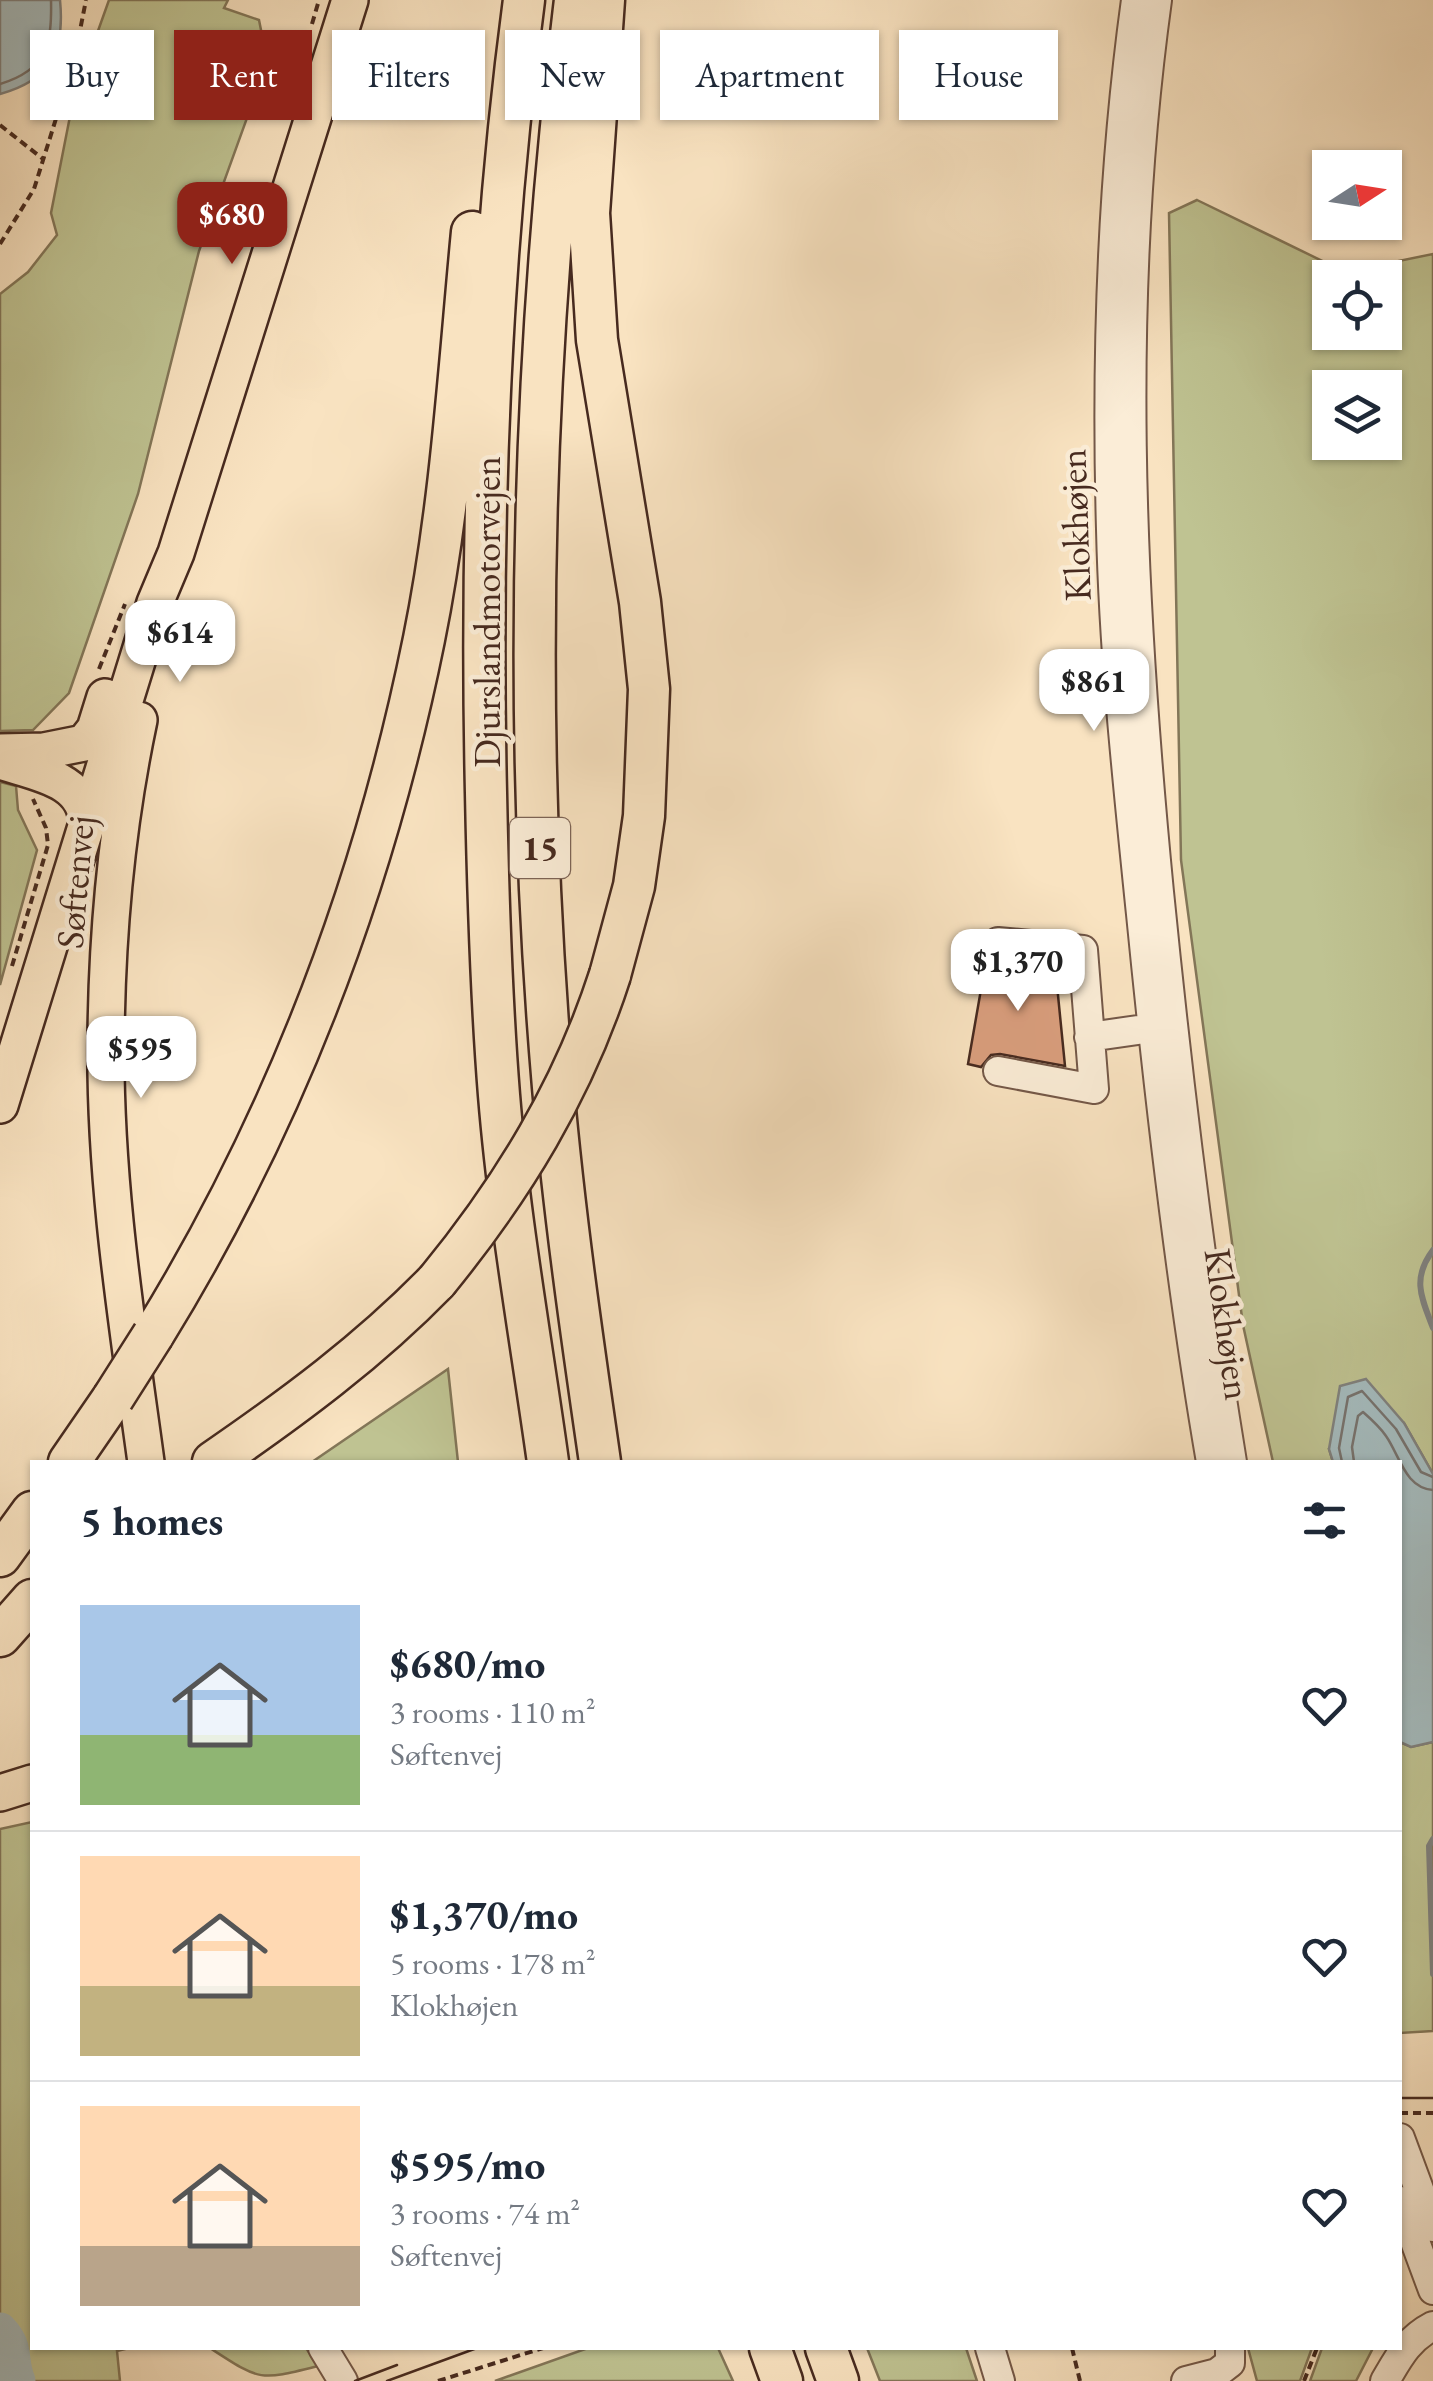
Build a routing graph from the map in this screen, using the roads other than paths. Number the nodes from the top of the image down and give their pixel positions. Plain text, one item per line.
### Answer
1 (350, 0) edge
2 (500, 0) edge
3 (524, 0) edge
4 (575, 0) edge
5 (604, 0) edge
6 (1136, 0) edge
7 (1157, 0) edge
8 (176, 553) junction
9 (0, 752) edge
10 (0, 761) edge
11 (87, 825) junction
12 (998, 942) dead end
13 (1152, 1028) junction
14 (1089, 1037) junction
15 (998, 1071) dead end
16 (0, 1105) edge
17 (69, 1460) edge
18 (146, 1460) edge
19 (216, 1460) edge
20 (548, 1460) edge
21 (600, 1460) edge
22 (1210, 1460) edge
23 (1232, 1460) edge
24 (30, 1515) edge
25 (0, 1556) edge
26 (30, 1602) edge
27 (0, 1636) edge
28 (30, 1784) edge
29 (0, 1793) edge
30 (1402, 2143) edge
31 (1402, 2206) edge
32 (1433, 2227) edge
33 (1433, 2290) edge
34 (1433, 2326) edge
35 (324, 2350) edge
36 (771, 2350) edge
37 (827, 2350) edge
38 (1230, 2350) edge
39 (343, 2381) edge
40 (782, 2381) edge
41 (838, 2381) edge
42 (1186, 2381) edge
43 (1385, 2381) edge

1 - 8 main road, Søftenvej
2 - 17 highway, bridge
3 - 20 highway, Djurslandmotorvejen / 15
4 - 21 highway, Djurslandmotorvejen / 15
5 - 19 highway, bridge
6 - 13 street, Klokhøjen
7 - 23 street, Klokhøjen
8 - 9 main road
8 - 11 main road, Søftenvej
8 - 18 main road, Søftenvej
10 - 11 main road
11 - 16 main road, Søftenvej
12 - 14 street
13 - 14 street
13 - 22 street, Klokhøjen
14 - 15 street
24 - 25 highway
26 - 27 highway
28 - 29 main road
30 - 32 street
31 - 33 street
34 - 43 street
35 - 39 street
36 - 40 highway
37 - 41 highway
38 - 42 street

